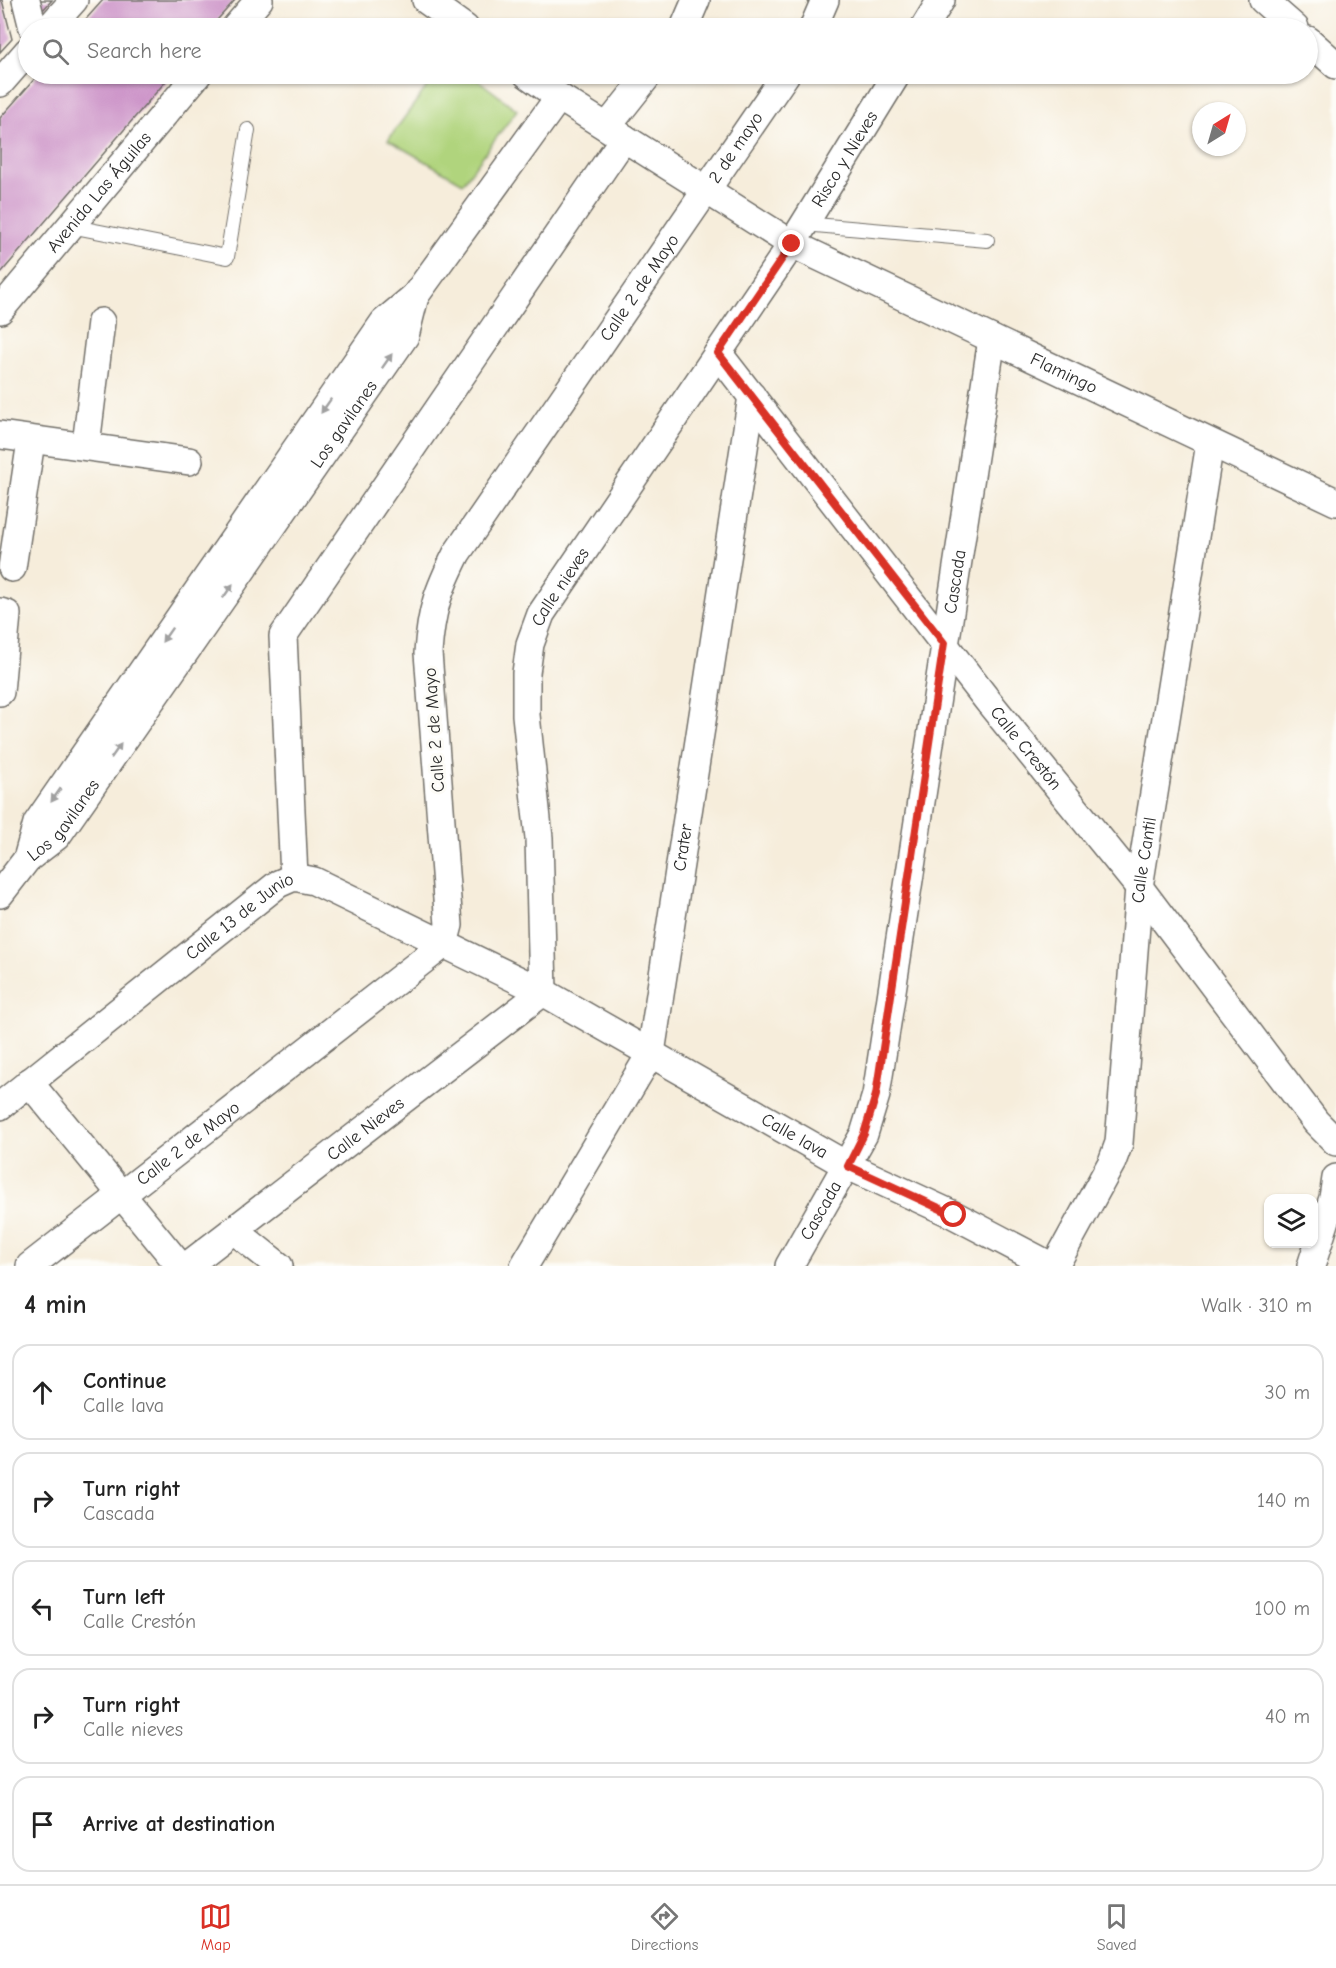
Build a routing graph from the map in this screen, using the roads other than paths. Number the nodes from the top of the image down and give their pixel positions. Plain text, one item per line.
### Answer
1 (26, 0) edge
2 (74, 0) edge
3 (259, 0) edge
4 (426, 0) edge
5 (696, 0) edge
6 (825, 0) edge
7 (941, 0) edge
8 (1263, 0) edge
9 (30, 18) edge
10 (58, 18) edge
11 (244, 18) edge
12 (451, 18) edge
13 (688, 18) edge
14 (817, 18) edge
15 (930, 18) edge
16 (1284, 18) edge
17 (1318, 49) edge
18 (18, 62) edge
19 (1336, 65) edge
20 (0, 83) edge
21 (190, 84) edge
22 (541, 84) edge
23 (643, 84) edge
24 (779, 84) edge
25 (891, 84) edge
26 (559, 97) junction
27 (248, 130) dead end
28 (616, 133) junction
29 (706, 190) junction
30 (70, 226) junction
31 (798, 234) junction
32 (987, 240) dead end
33 (0, 310) edge
34 (101, 322) dead end
35 (992, 339) junction
36 (718, 353) junction
37 (752, 396) junction
38 (0, 435) edge
39 (31, 441) junction
40 (1210, 443) junction
41 (86, 445) junction
42 (189, 460) dead end
43 (1336, 502) edge
44 (12, 568) dead end
45 (0, 612) edge
46 (944, 643) junction
47 (0, 692) edge
48 (294, 877) junction
49 (1139, 887) junction
50 (0, 894) edge
51 (444, 944) junction
52 (543, 992) junction
53 (651, 1053) junction
54 (29, 1082) junction
55 (0, 1106) edge
56 (1336, 1142) edge
57 (848, 1166) junction
58 (1336, 1178) edge
59 (122, 1195) junction
60 (235, 1231) junction
61 (30, 1266) edge
62 (180, 1266) edge
63 (187, 1266) edge
64 (279, 1266) edge
65 (524, 1266) edge
66 (789, 1266) edge
67 (1051, 1266) edge
68 (1055, 1266) edge
69 (1311, 1266) edge

1 - 9 street
2 - 10 street
3 - 11 street
4 - 12 street
5 - 13 street
6 - 14 street
7 - 15 street
8 - 16 street
17 - 19 street
18 - 20 street
21 - 30 street, Avenida Las Águilas
22 - 26 street, Flamingo
23 - 28 street
24 - 29 street, 2 de mayo
25 - 31 street, Risco y Nieves
26 - 28 street, Flamingo
26 - 50 street, Los gavilanes
27 - 30 lane
28 - 29 street, Flamingo
28 - 48 street
29 - 31 street, Flamingo
29 - 51 street, Calle 2 de Mayo
30 - 33 street, Avenida Las Águilas
31 - 32 lane
31 - 35 street, Flamingo
31 - 36 street, Calle nieves
34 - 41 street
35 - 40 street, Flamingo
35 - 46 street, Cascada
36 - 37 street, Calle Crestón
36 - 52 street, Calle nieves
37 - 46 street, Calle Crestón
37 - 53 street, Crater
38 - 39 street
39 - 41 street
39 - 44 street
40 - 43 street, Flamingo
40 - 49 street, Calle Cantil
41 - 42 street
45 - 47 street
46 - 49 street, Calle Crestón
46 - 57 street, Cascada
48 - 51 street, Calle 13 de Junio
48 - 54 street, Calle 13 de Junio
49 - 56 street, Calle Crestón
49 - 68 street, Calle Cantil
51 - 52 street, Calle 13 de Junio
51 - 59 street, Calle 2 de Mayo
52 - 53 street, Calle lava
52 - 60 street, Calle Nieves
53 - 57 street, Calle lava
53 - 65 street, Crater
54 - 55 street, Calle 13 de Junio
54 - 59 street, Calle 2 de Mayo
57 - 66 street, Cascada
57 - 67 street, Calle lava
58 - 69 street
59 - 61 street, Calle 2 de Mayo
59 - 62 street, Calle 2 de Mayo
60 - 63 street, Calle Nieves
60 - 64 street

